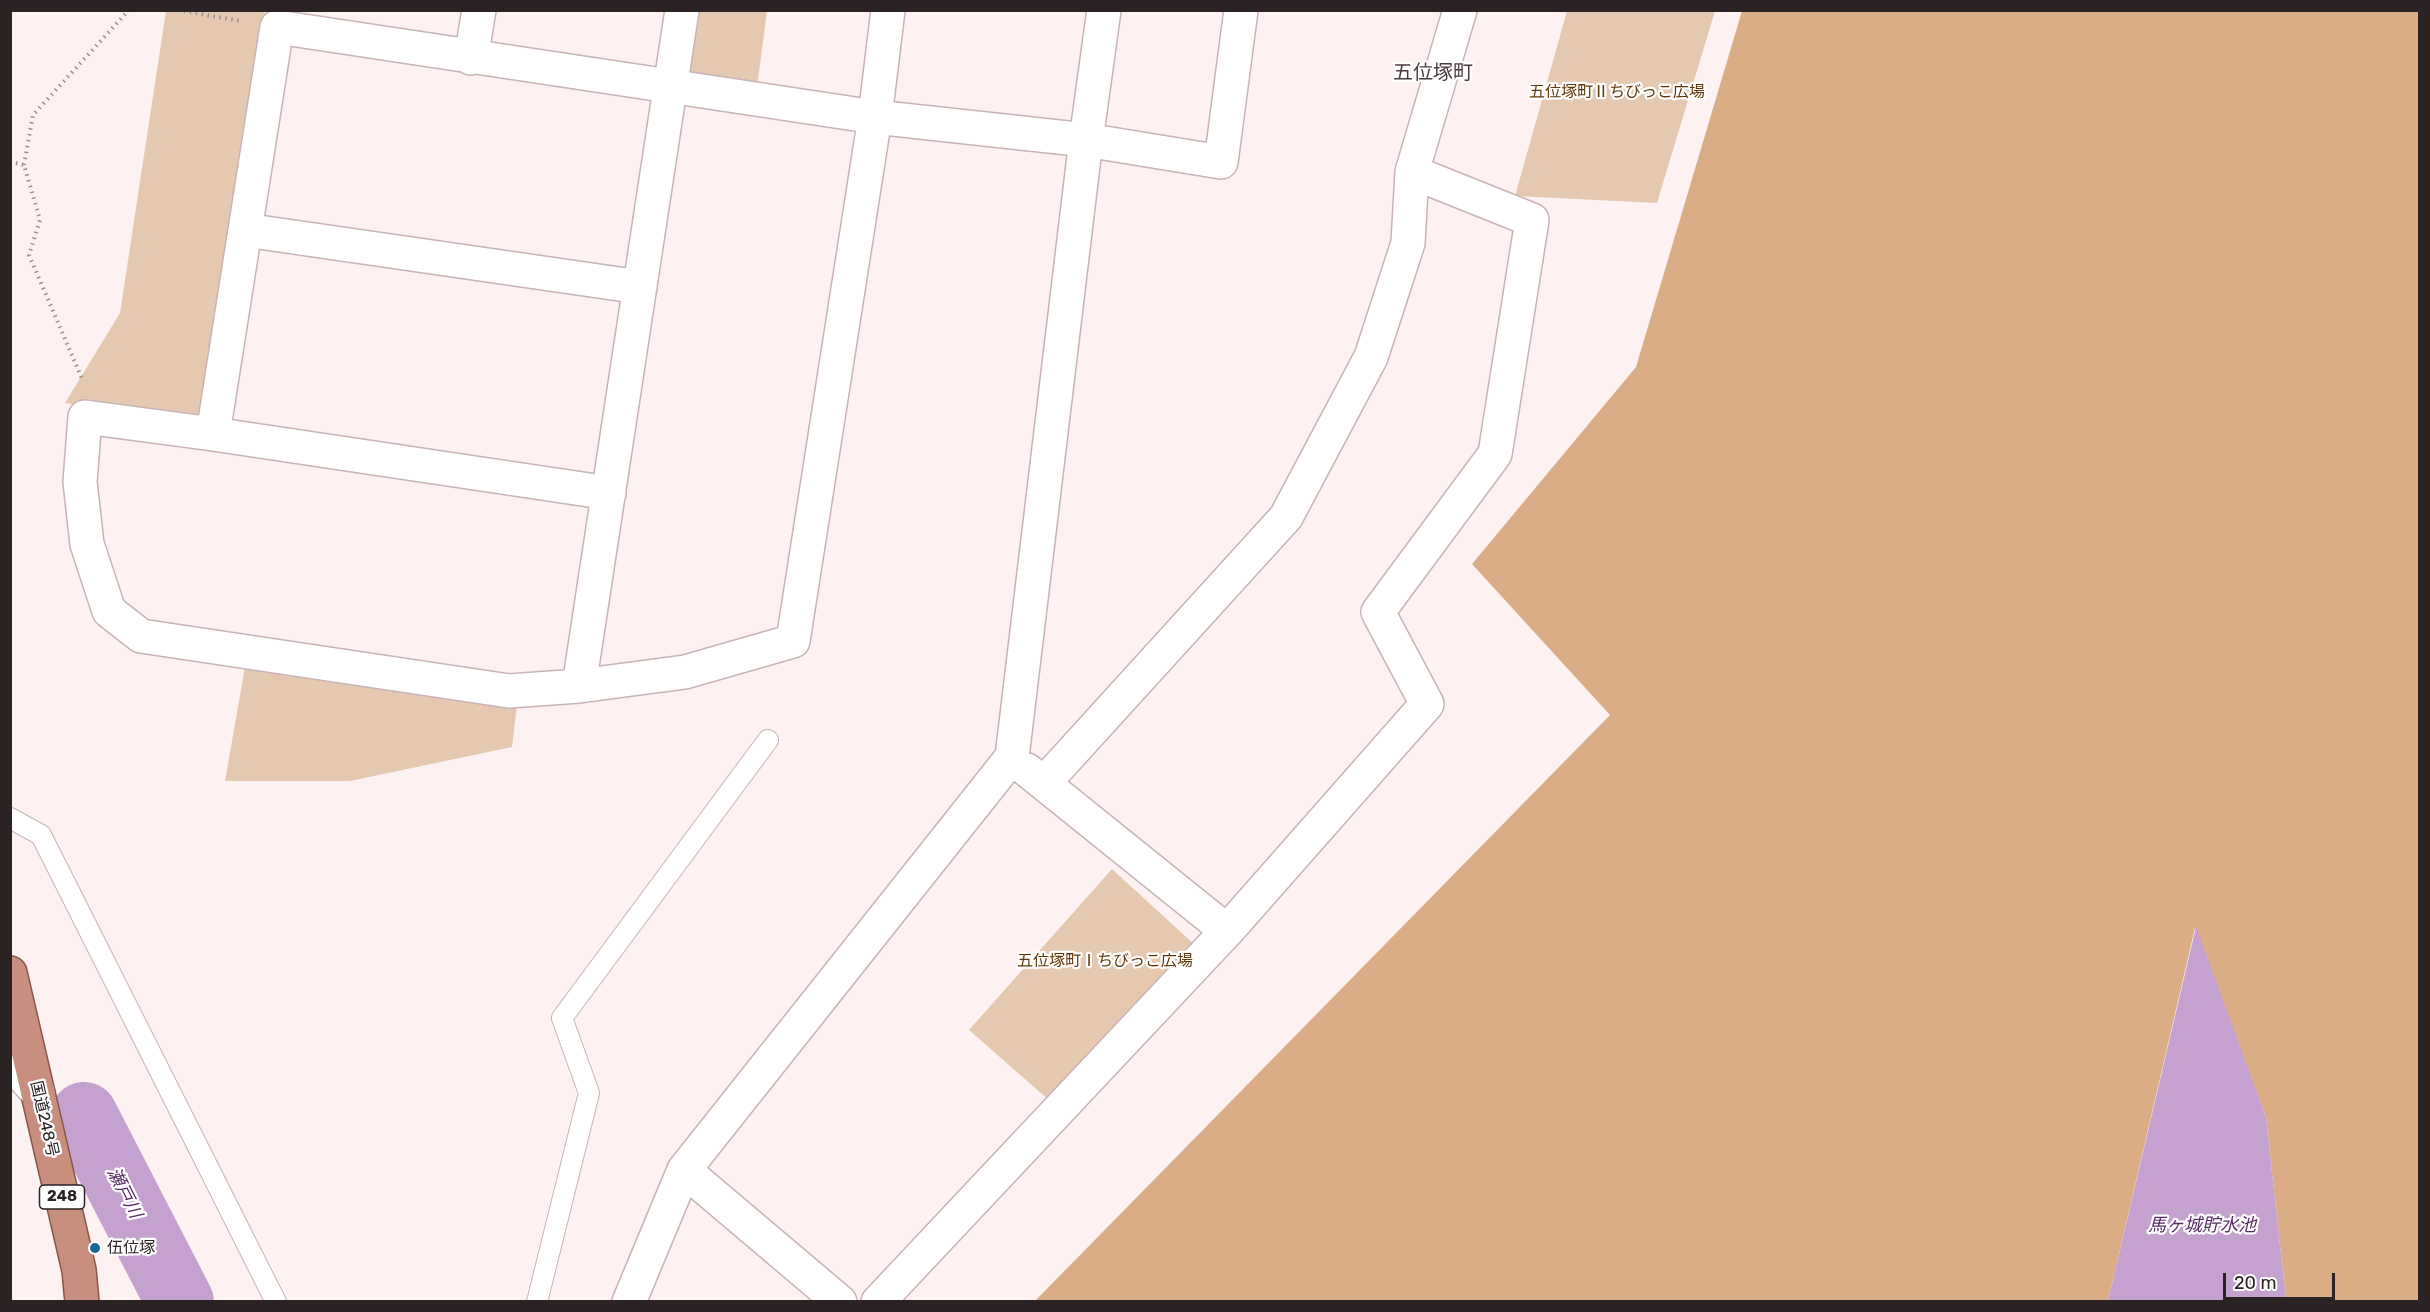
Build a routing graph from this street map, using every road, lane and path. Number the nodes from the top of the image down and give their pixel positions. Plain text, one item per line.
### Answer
1 (129, 10) edge
2 (177, 10) edge
3 (479, 10) edge
4 (682, 10) edge
5 (888, 10) edge
6 (1104, 10) edge
7 (1241, 10) edge
8 (1460, 10) edge
9 (277, 27) junction
10 (471, 58) junction
11 (671, 87) junction
12 (874, 117) junction
13 (1086, 140) junction
14 (10, 162) edge
15 (24, 165) junction
16 (1412, 172) junction
17 (245, 230) junction
18 (640, 287) junction
19 (85, 417) junction
20 (213, 434) junction
21 (609, 493) junction
22 (579, 686) junction
23 (768, 740) dead end
24 (1012, 757) junction
25 (1044, 783) junction
26 (10, 818) edge
27 (1227, 931) junction
28 (10, 973) edge
29 (10, 1062) edge
30 (38, 1093) junction
31 (684, 1170) junction
32 (82, 1302) edge
33 (276, 1302) edge
34 (537, 1302) edge
35 (628, 1302) edge
36 (840, 1302) edge
37 (878, 1302) edge

1 - 15 path
2 - 9 path
3 - 10 street
4 - 11 street
5 - 12 street
6 - 13 street
7 - 13 street
8 - 16 street
9 - 10 street
9 - 17 street
10 - 11 street
11 - 12 street
11 - 18 street
12 - 13 street
12 - 22 street
13 - 24 street
14 - 15 path
15 - 19 path
16 - 25 street
16 - 27 street
17 - 18 street
17 - 20 street
18 - 21 street
19 - 20 street
19 - 22 street
20 - 21 street
21 - 22 street
23 - 34 lane
24 - 25 street
24 - 31 street
25 - 27 street
26 - 33 lane
27 - 37 street
28 - 30 highway, 国道248号 / 248
29 - 30 street
30 - 32 highway, 国道248号 / 248
31 - 35 street
31 - 36 street

